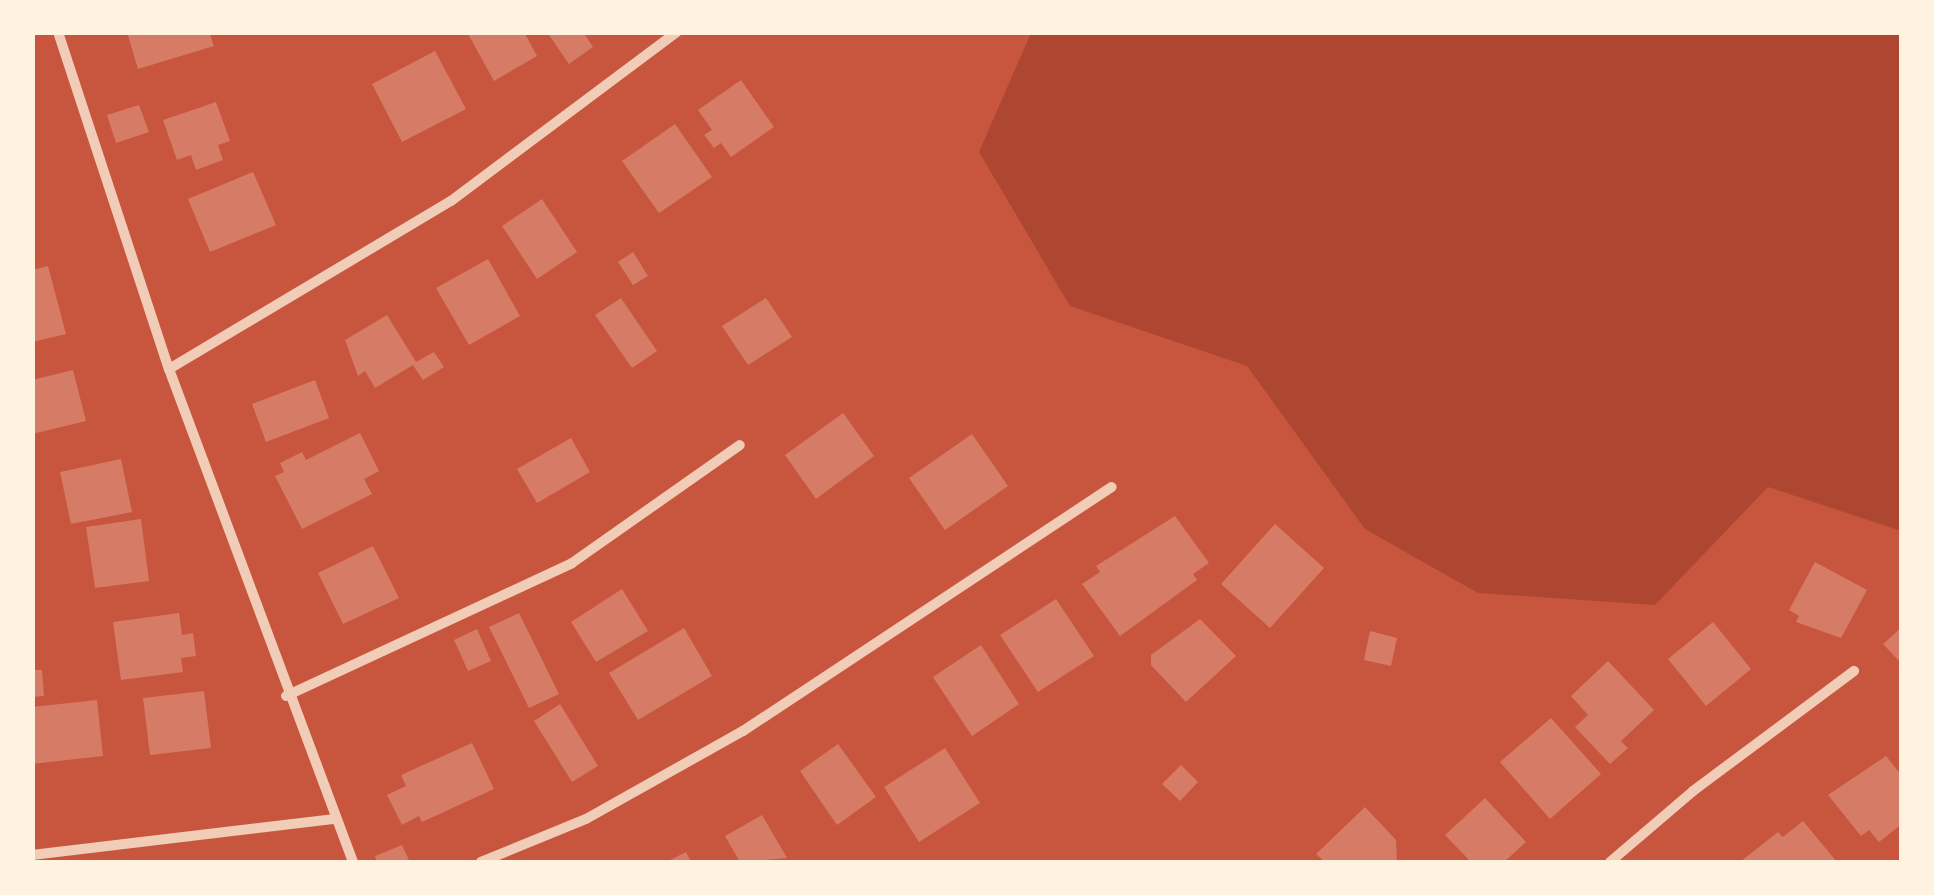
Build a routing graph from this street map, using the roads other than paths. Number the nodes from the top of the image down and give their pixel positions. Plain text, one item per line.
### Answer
1 (58, 32) edge
2 (677, 32) edge
3 (169, 369) junction
4 (740, 445) dead end
5 (1111, 487) dead end
6 (1854, 671) dead end
7 (286, 696) junction
8 (334, 820) junction
9 (32, 855) edge
10 (353, 862) edge
11 (481, 862) edge
12 (1610, 862) edge

1 - 3 street
2 - 3 street
3 - 7 street
4 - 7 street
5 - 11 street
6 - 12 street
7 - 8 street
8 - 9 street
8 - 10 street

